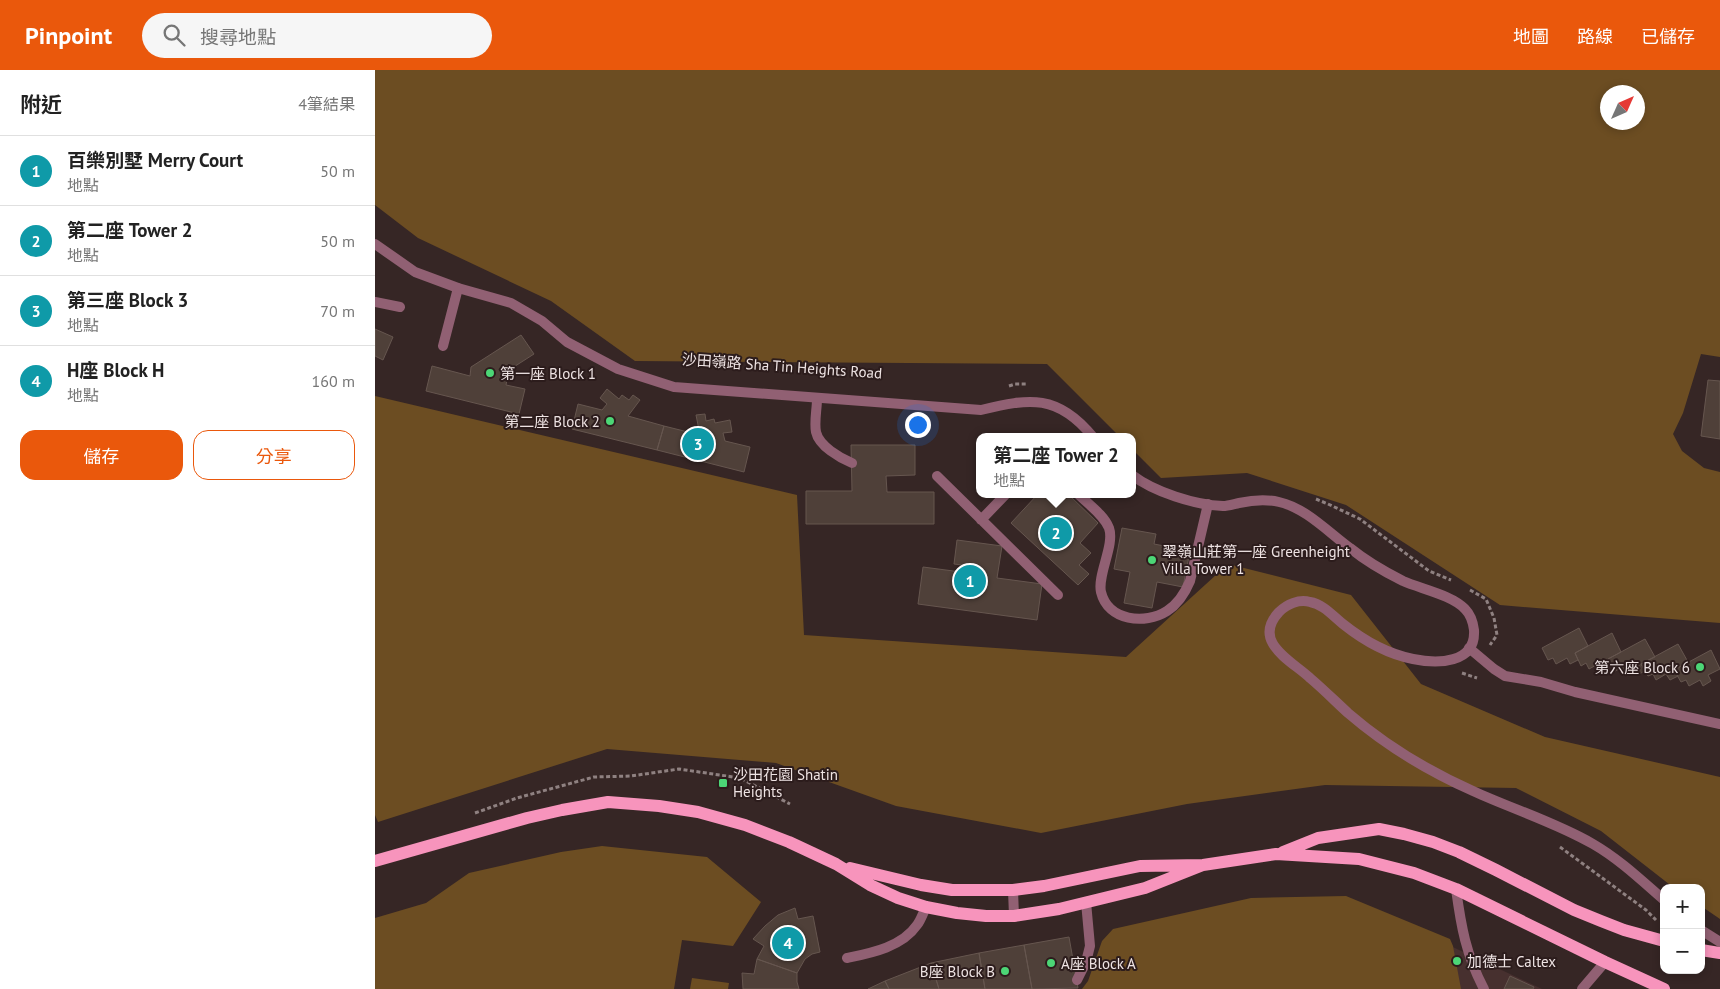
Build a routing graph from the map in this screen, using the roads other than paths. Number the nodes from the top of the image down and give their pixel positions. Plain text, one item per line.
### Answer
1 (375, 244) edge
2 (459, 288) junction
3 (375, 302) edge
4 (400, 307) dead end
5 (443, 346) dead end
6 (817, 399) junction
7 (1090, 433) edge
8 (852, 463) dead end
9 (937, 476) dead end
10 (1136, 477) edge
11 (1002, 498) edge
12 (1082, 498) edge
13 (1208, 504) junction
14 (981, 520) junction
15 (1059, 595) dead end
16 (1469, 648) junction
17 (1720, 724) edge
18 (1276, 854) junction
19 (375, 861) edge
20 (836, 864) junction
21 (1203, 865) junction
22 (1455, 889) junction
23 (1013, 890) junction
24 (1660, 896) edge
25 (1086, 902) junction
26 (926, 907) junction
27 (1014, 916) junction
28 (1705, 933) edge
29 (1660, 940) edge
30 (1720, 942) edge
31 (1705, 950) edge
32 (1720, 952) edge
33 (847, 958) dead end
34 (1605, 962) junction
35 (1077, 980) dead end
36 (1484, 989) edge
37 (1582, 989) edge
38 (1664, 989) edge

1 - 2 street, 沙田嶺路 Sha Tin Heights Road
2 - 5 street
2 - 6 street, 沙田嶺路 Sha Tin Heights Road
3 - 4 street
6 - 7 street, 沙田嶺路 Sha Tin Heights Road
6 - 8 street
9 - 14 street
10 - 13 street
11 - 14 street
12 - 13 street
13 - 16 street
14 - 15 street
16 - 17 street
16 - 24 street
18 - 21 main road
18 - 22 main road
18 - 29 main road
19 - 20 main road
20 - 23 main road
20 - 26 main road
21 - 23 main road
21 - 25 main road
22 - 34 main road
22 - 36 street
23 - 27 street
25 - 27 main road
25 - 35 street
26 - 27 main road
26 - 33 street
28 - 30 street
31 - 32 main road
34 - 37 street
34 - 38 main road

